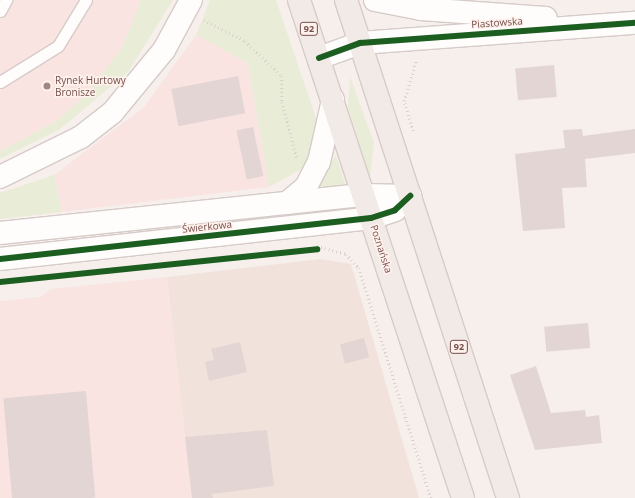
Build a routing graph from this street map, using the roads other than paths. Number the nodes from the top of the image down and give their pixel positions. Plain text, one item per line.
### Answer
1 (6, 0) edge
2 (86, 0) edge
3 (299, 0) edge
4 (346, 0) edge
5 (375, 0) edge
6 (195, 9) edge
7 (0, 11) edge
8 (635, 23) edge
9 (360, 43) junction
10 (319, 58) junction
11 (0, 82) edge
12 (333, 100) junction
13 (0, 177) edge
14 (364, 195) junction
15 (410, 196) junction
16 (286, 203) junction
17 (371, 218) junction
18 (0, 233) edge
19 (0, 259) edge
20 (463, 498) edge
21 (508, 498) edge

1 - 7 lane
2 - 11 lane
3 - 10 main road, Poznańska / 92
4 - 9 main road, 92
5 - 8 street
6 - 13 street
8 - 9 street, Piastowska
9 - 10 street, Piastowska
9 - 15 main road, 92
10 - 12 main road, Poznańska / 92
12 - 14 main road, Poznańska / 92
12 - 16 street
14 - 15 street, Świerkowa
14 - 16 street, Świerkowa
14 - 17 main road, Poznańska / 92
15 - 17 street, Świerkowa
15 - 21 main road, 92
16 - 18 street, Świerkowa
17 - 19 street, Świerkowa
17 - 20 main road, Poznańska / 92

